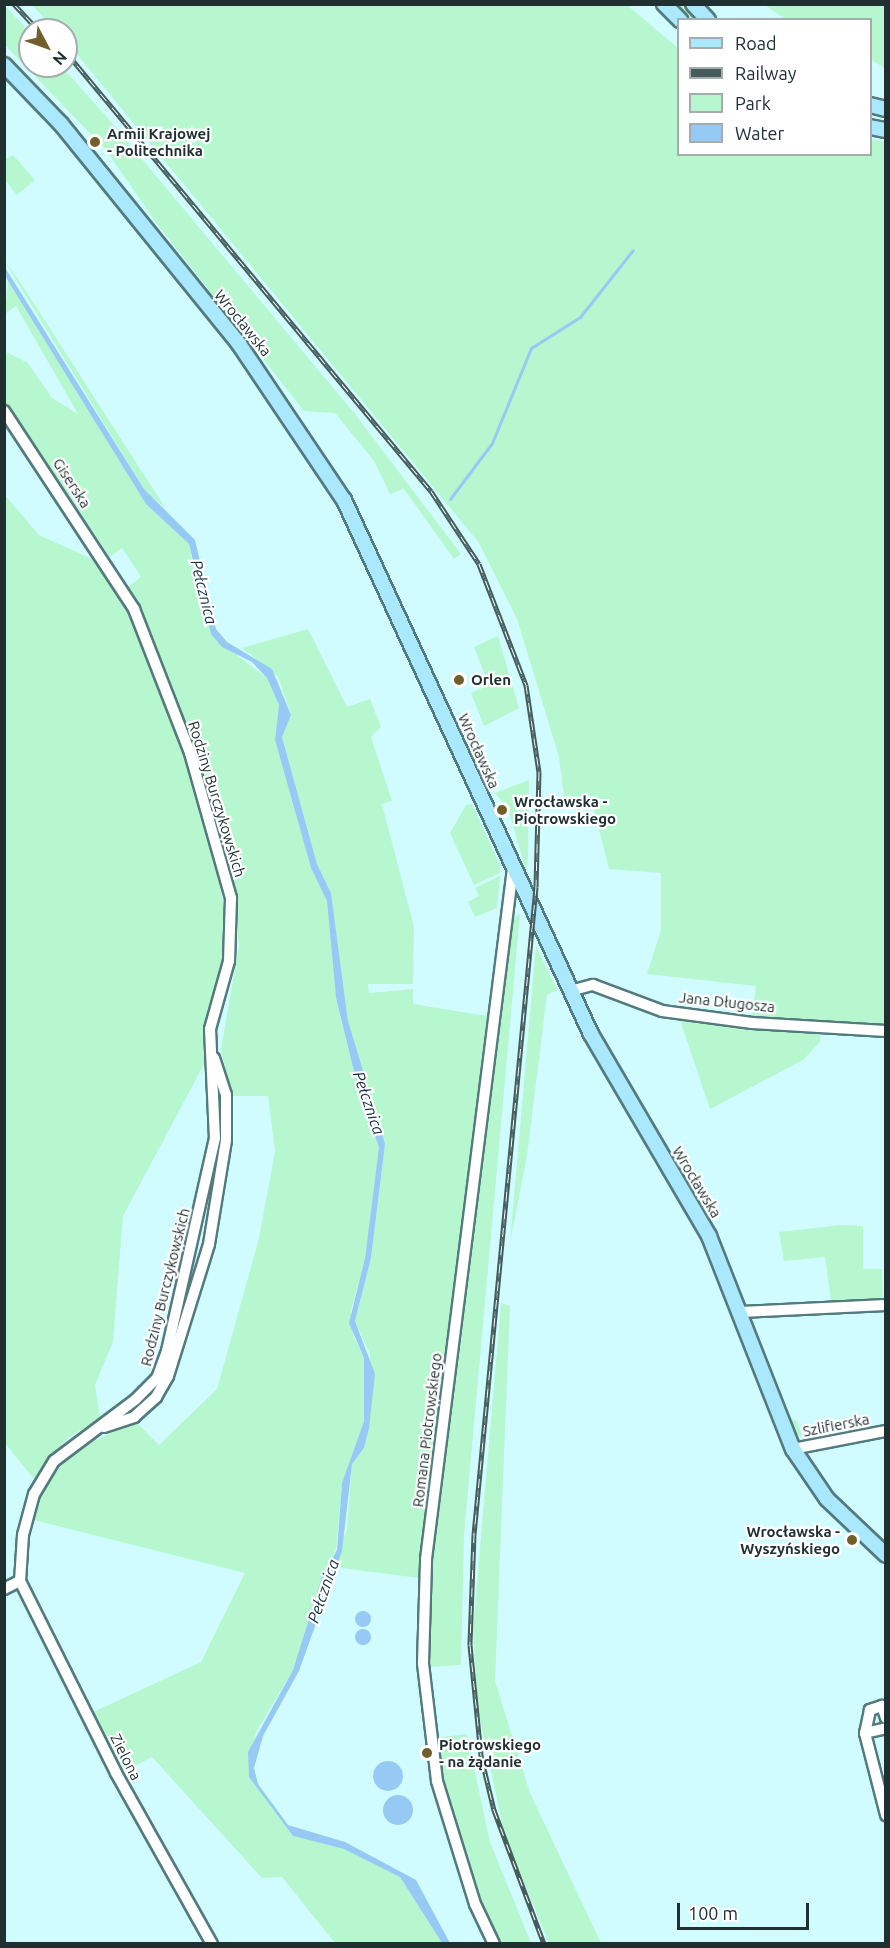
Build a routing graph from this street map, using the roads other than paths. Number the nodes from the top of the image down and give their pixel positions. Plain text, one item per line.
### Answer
1 (664, 4) edge
2 (693, 4) edge
3 (678, 18) edge
4 (706, 18) edge
5 (4, 65) edge
6 (4, 411) edge
7 (112, 573) joint
8 (513, 868) junction
9 (524, 891) junction
10 (505, 913) junction
11 (570, 991) junction
12 (885, 1031) edge
13 (210, 1045) junction
14 (885, 1305) edge
15 (741, 1312) junction
16 (885, 1431) edge
17 (89, 1432) junction
18 (793, 1449) junction
19 (885, 1555) edge
20 (20, 1581) junction
21 (4, 1589) edge
22 (885, 1718) edge
23 (885, 1728) edge
24 (866, 1733) junction
25 (885, 1815) edge
26 (212, 1944) edge
27 (494, 1944) edge

1 - 3 main road
2 - 4 main road
5 - 8 main road, Wrocławska
6 - 7 street, Giserska
7 - 13 street, Rodziny Burczykowskich
8 - 9 main road, Wrocławska
8 - 10 street, Romana Piotrowskiego
9 - 10 street
9 - 11 main road, Wrocławska
10 - 27 street, Romana Piotrowskiego
11 - 12 street, Jana Długosza
11 - 15 main road, Wrocławska
13 - 17 street, Rodziny Burczykowskich
13 - 17 street, Rodziny Burczykowskich
14 - 15 street
15 - 18 main road, Wrocławska
16 - 18 street, Szlifierska
17 - 20 street, Rodziny Burczykowskich
18 - 19 main road, Wrocławska
20 - 21 street
20 - 26 street, Zielona
22 - 24 street
23 - 24 street
24 - 25 street

